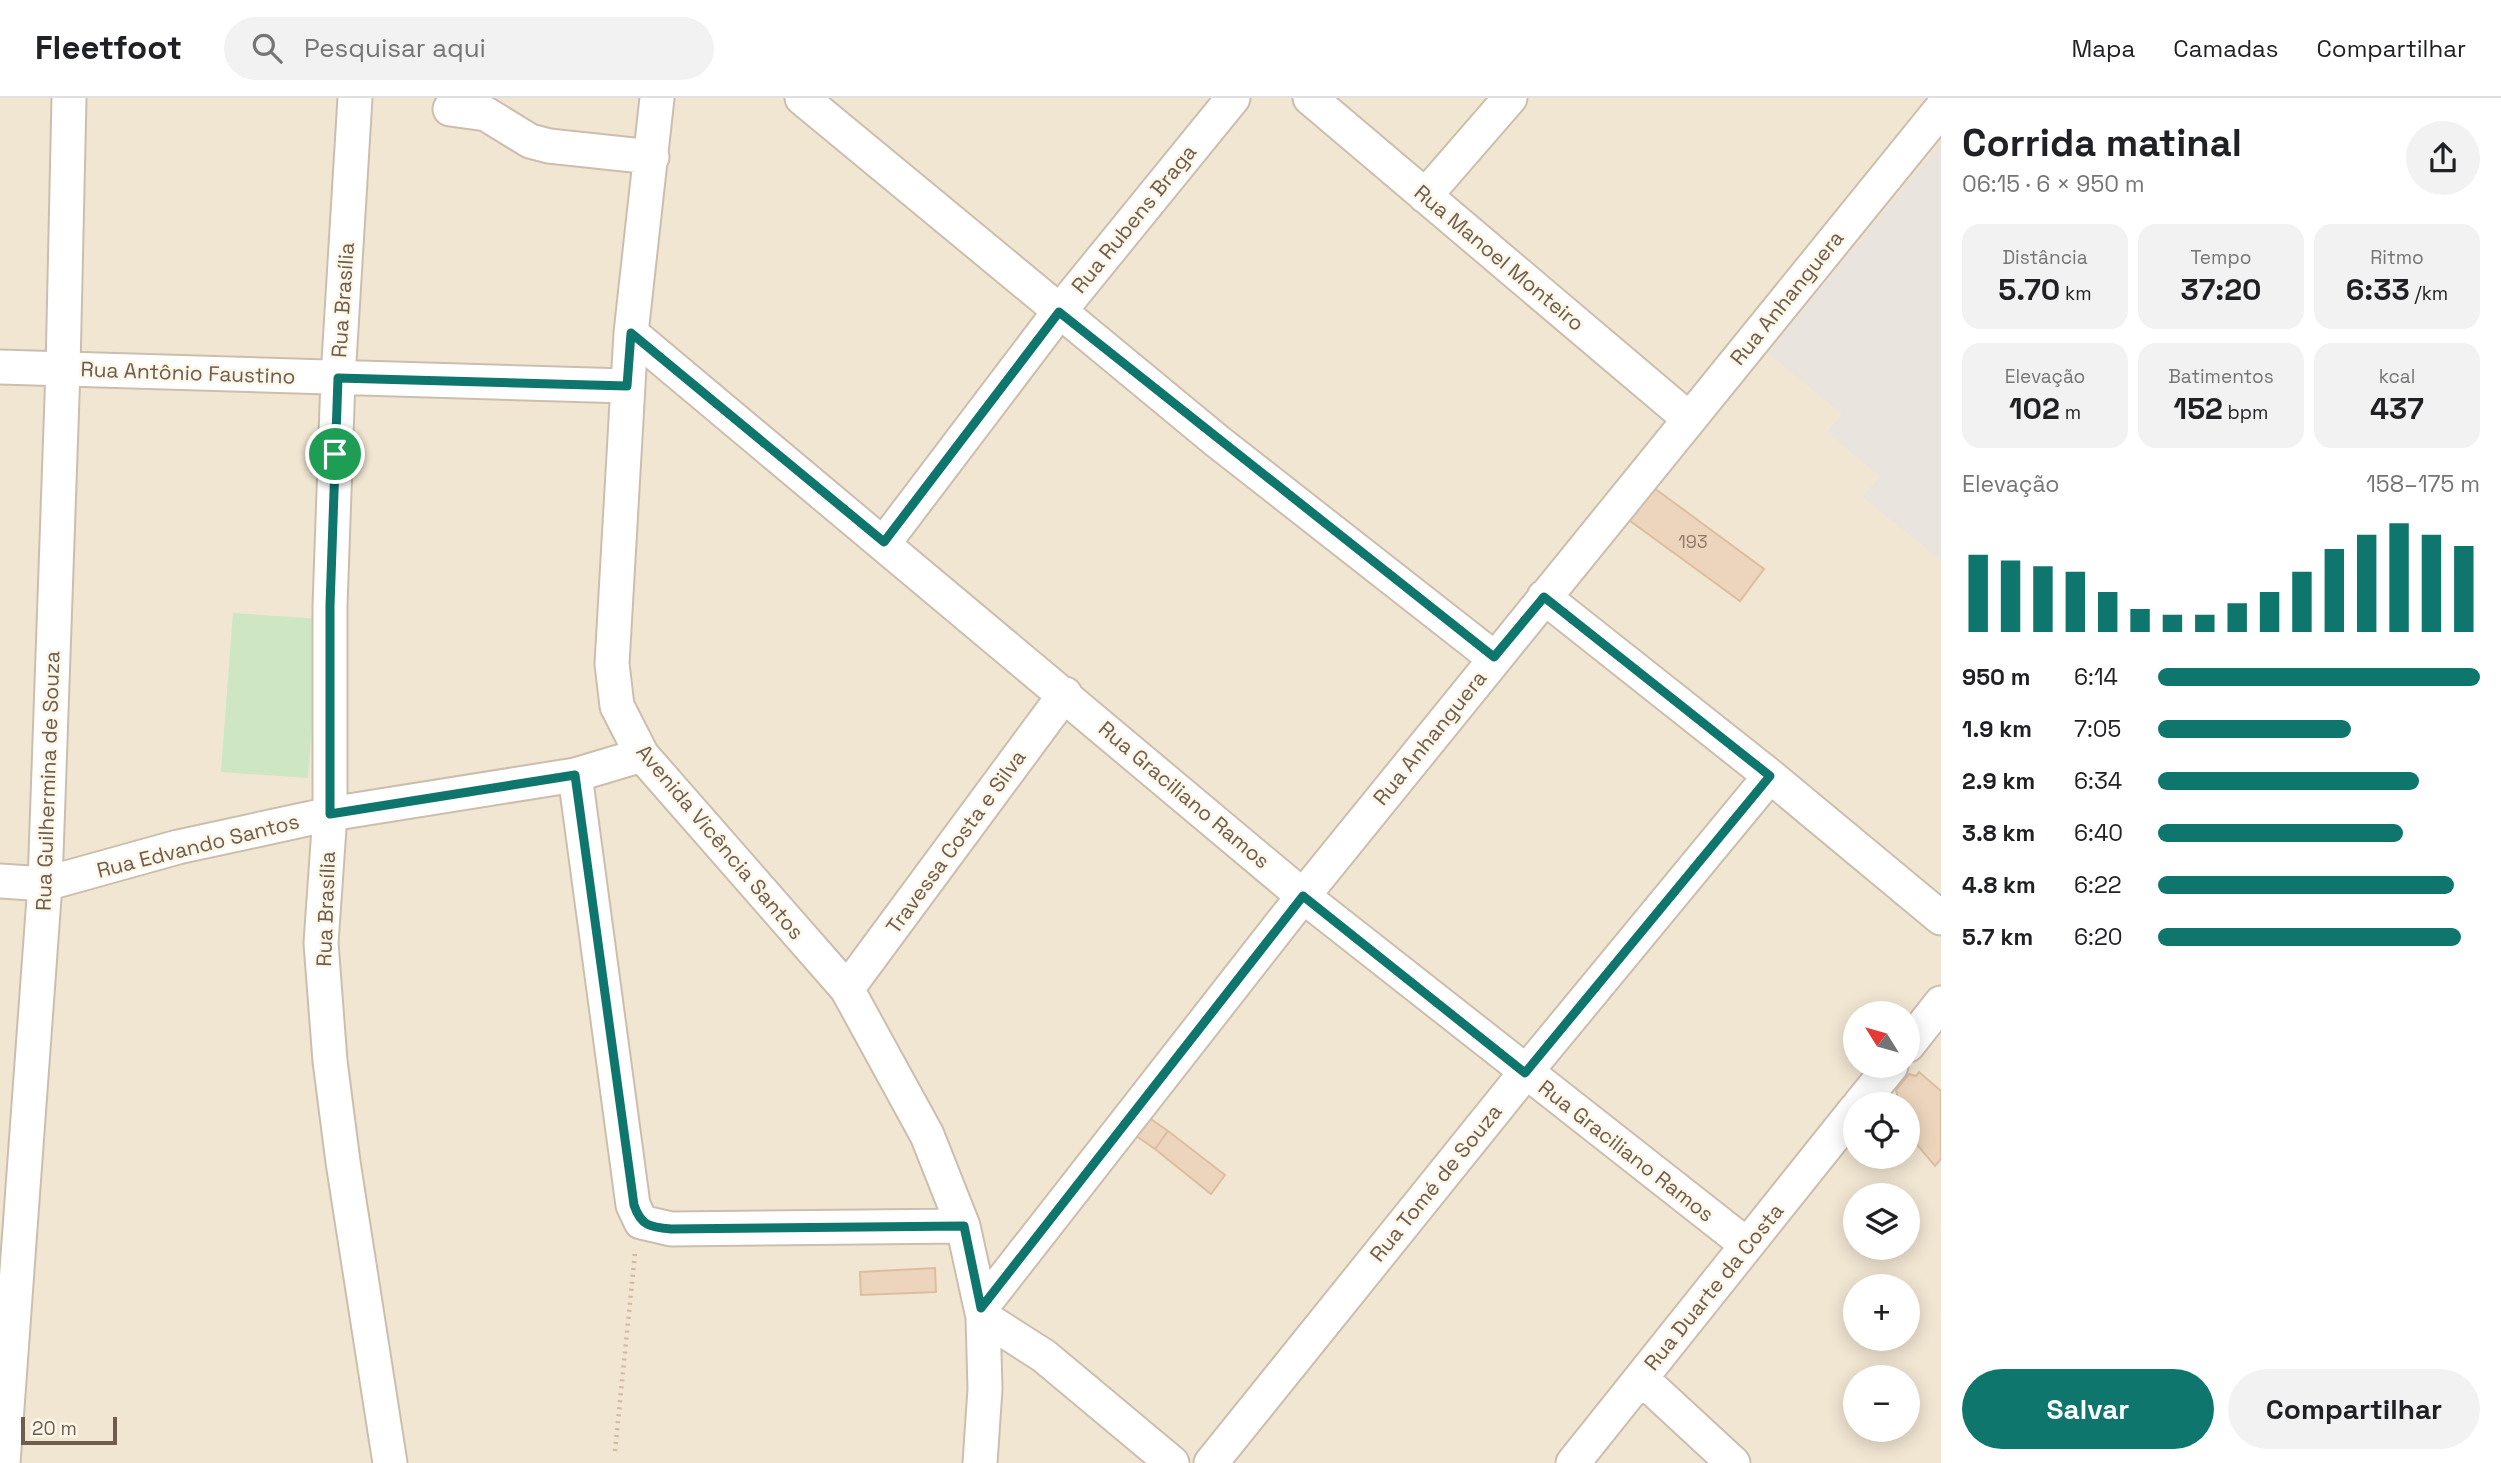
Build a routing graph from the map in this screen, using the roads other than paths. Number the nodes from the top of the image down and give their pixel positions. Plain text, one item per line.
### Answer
1 (69, 98) edge
2 (355, 98) edge
3 (657, 98) edge
4 (802, 98) edge
5 (1233, 98) edge
6 (1310, 98) edge
7 (1510, 98) edge
8 (450, 109) dead end
9 (1941, 109) edge
10 (652, 157) junction
11 (1425, 196) junction
12 (1059, 312) junction
13 (631, 333) junction
14 (0, 367) edge
15 (63, 369) junction
16 (338, 378) junction
17 (627, 386) junction
18 (1688, 418) junction
19 (884, 542) junction
20 (1544, 597) junction
21 (1494, 657) junction
22 (1065, 694) junction
23 (642, 755) junction
24 (575, 775) junction
25 (1770, 776) junction
26 (330, 814) junction
27 (0, 881) edge
28 (45, 884) junction
29 (1303, 896) junction
30 (1941, 918) edge
31 (846, 989) junction
32 (1941, 1003) edge
33 (1920, 1030) edge
34 (1525, 1073) junction
35 (1881, 1078) edge
36 (1870, 1092) edge
37 (1843, 1125) edge
38 (964, 1226) junction
39 (1747, 1245) junction
40 (982, 1313) junction
41 (1641, 1377) junction
42 (3, 1463) edge
43 (390, 1463) edge
44 (980, 1463) edge
45 (1172, 1463) edge
46 (1211, 1463) edge
47 (1573, 1463) edge
48 (1733, 1463) edge

1 - 15 street, Rua Guilhermina de Souza
2 - 16 street, Rua Brasília
3 - 10 street, Avenida Vicência Santos
4 - 12 street
5 - 12 street, Rua Rubens Braga
6 - 11 street, Rua Manoel Monteiro
7 - 11 street
8 - 10 street
9 - 18 street, Rua Anhanguera
10 - 13 street, Avenida Vicência Santos
11 - 18 street, Rua Manoel Monteiro
12 - 19 street, Rua Rubens Braga
12 - 21 street
13 - 17 street, Avenida Vicência Santos
13 - 19 street, Rua Graciliano Ramos
14 - 15 street, Rua Antônio Faustino
15 - 16 street, Rua Antônio Faustino
15 - 28 street, Rua Guilhermina de Souza
16 - 17 street, Rua Antônio Faustino
16 - 26 street, Rua Brasília
17 - 23 street, Avenida Vicência Santos
18 - 20 street, Rua Anhanguera
19 - 22 street, Rua Graciliano Ramos
20 - 21 street, Rua Anhanguera
20 - 25 street
21 - 29 street, Rua Anhanguera
22 - 29 street, Rua Graciliano Ramos
22 - 31 street, Travessa Costa e Silva
23 - 24 street, Rua Edvando Santos
23 - 31 street, Avenida Vicência Santos
24 - 26 street, Rua Edvando Santos
24 - 38 street
25 - 30 street
25 - 34 street, Rua Tomé de Souza
26 - 28 street, Rua Edvando Santos
26 - 43 street, Rua Brasília
27 - 28 street, Rua Edvando Santos
28 - 42 street, Rua Guilhermina de Souza
29 - 34 street, Rua Graciliano Ramos
29 - 40 street, Rua Anhanguera
31 - 38 street, Avenida Vicência Santos
32 - 33 street
34 - 39 street, Rua Graciliano Ramos
34 - 46 street, Rua Tomé de Souza
35 - 36 street
37 - 39 street, Rua Duarte da Costa
38 - 40 street, Avenida Vicência Santos
39 - 41 street, Rua Duarte da Costa
40 - 44 street, Avenida Vicência Santos
40 - 45 street
41 - 47 street, Rua Duarte da Costa
41 - 48 street

